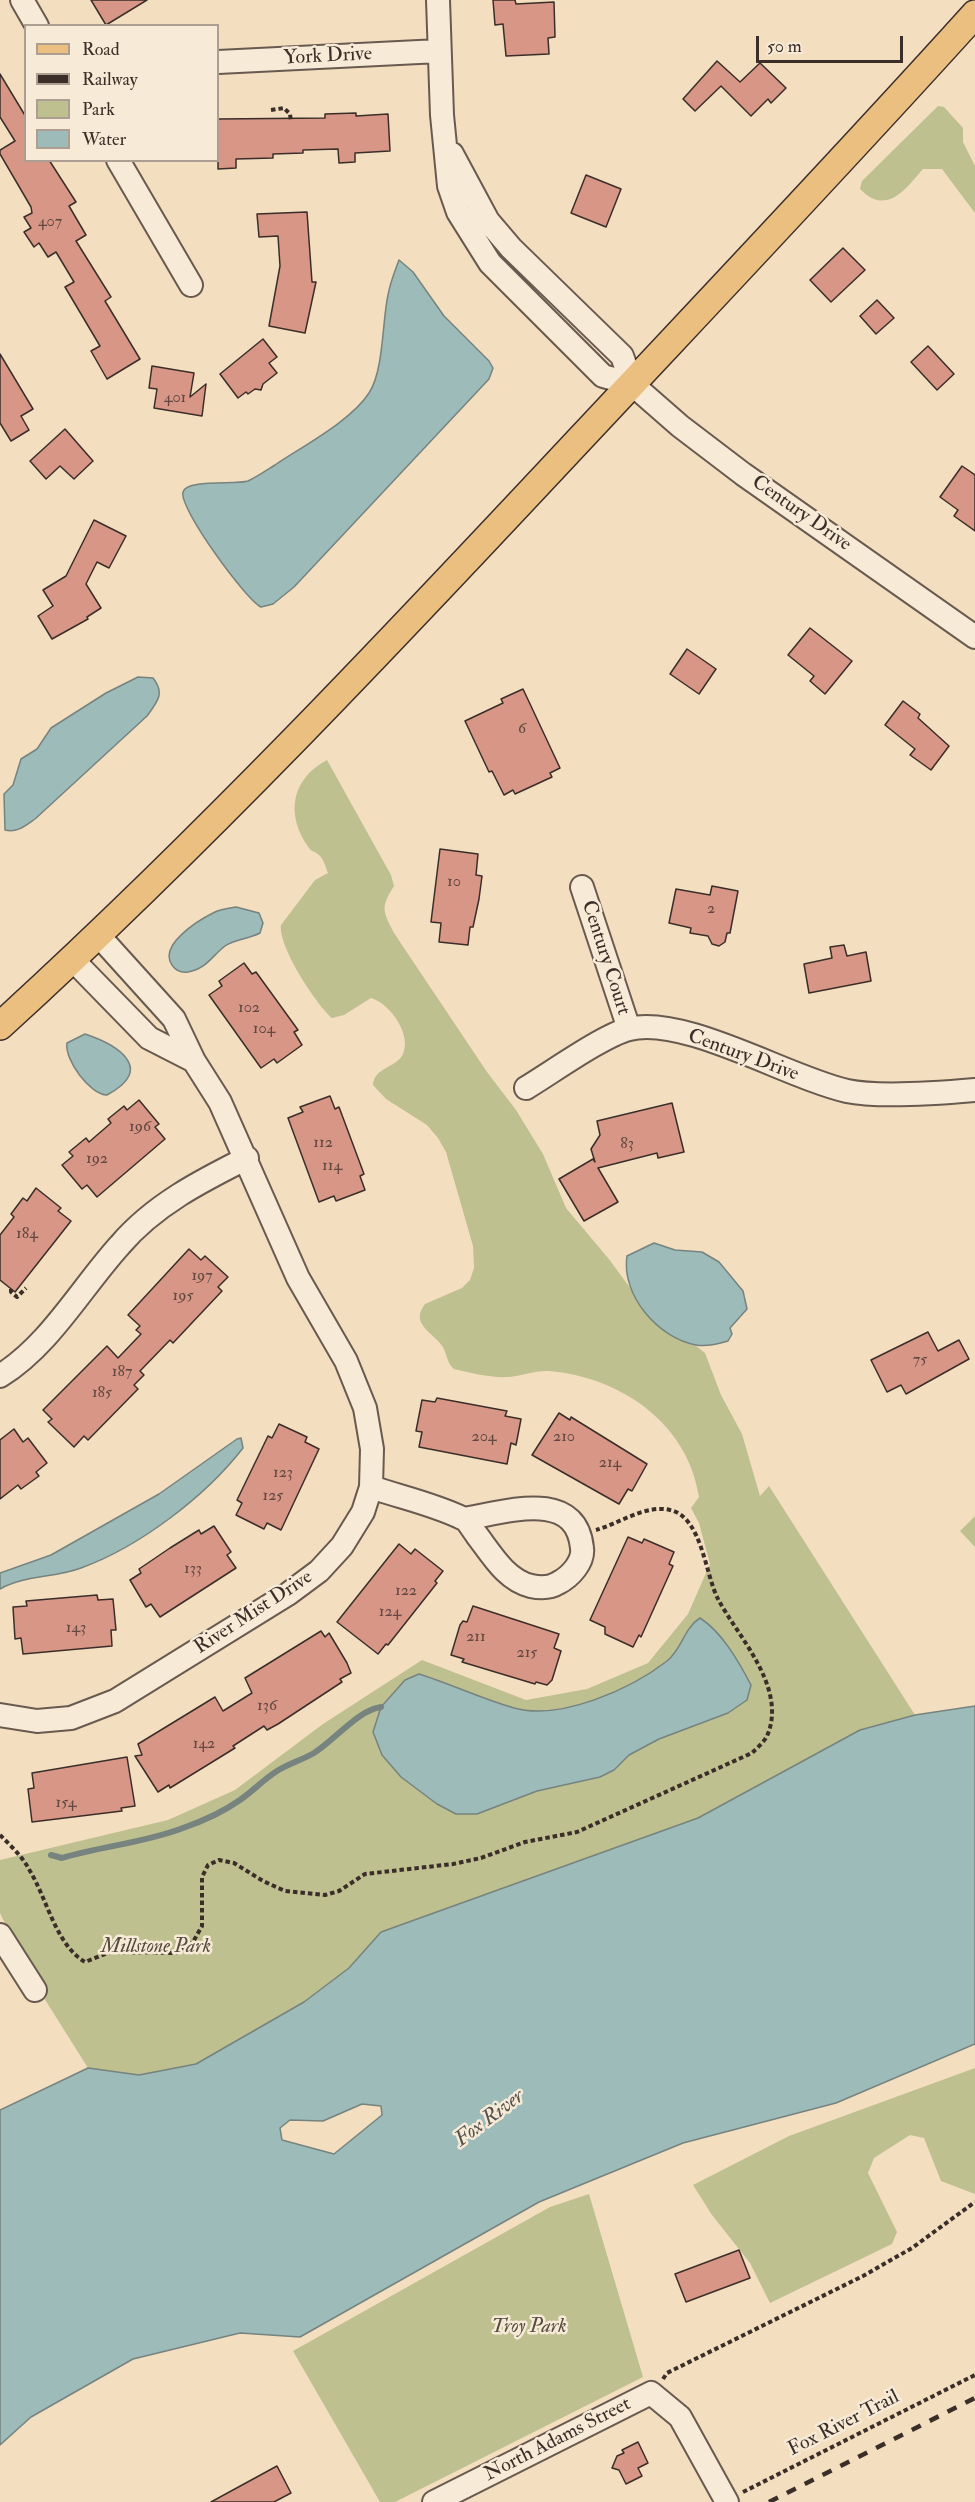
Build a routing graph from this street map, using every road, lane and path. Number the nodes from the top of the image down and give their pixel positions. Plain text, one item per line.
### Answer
1 (22, 0) edge
2 (438, 0) edge
3 (975, 14) edge
4 (36, 24) edge
5 (439, 51) junction
6 (219, 62) edge
7 (271, 110) dead end
8 (291, 122) dead end
9 (119, 162) edge
10 (191, 285) dead end
11 (632, 384) junction
12 (975, 637) edge
13 (582, 887) dead end
14 (99, 936) junction
15 (73, 960) junction
16 (0, 1026) edge
17 (629, 1029) junction
18 (194, 1061) junction
19 (526, 1088) dead end
20 (975, 1090) edge
21 (247, 1158) junction
22 (26, 1288) dead end
23 (11, 1289) dead end
24 (0, 1376) edge
25 (371, 1487) junction
26 (464, 1519) junction
27 (581, 1535) junction
28 (0, 1715) edge
29 (0, 1835) edge
30 (3, 1947) edge
31 (35, 1990) dead end
32 (975, 2202) edge
33 (975, 2375) edge
34 (651, 2393) junction
35 (727, 2501) edge
36 (434, 2502) edge

1 - 4 street
2 - 5 street, Century Drive
3 - 11 main road
5 - 6 street, York Drive
5 - 11 street, Century Drive
7 - 8 path
9 - 10 street
11 - 12 street, Century Drive
11 - 14 main road
13 - 17 street, Century Court
14 - 15 main road
14 - 18 street, River Mist Drive
15 - 16 main road
15 - 18 street
17 - 19 street, Century Drive
17 - 20 street, Century Drive
18 - 21 street, River Mist Drive
21 - 24 street
21 - 25 street, River Mist Drive
22 - 23 path
25 - 26 street
25 - 28 street, River Mist Drive
26 - 27 street
26 - 27 street
27 - 29 path
30 - 31 street
32 - 34 path
33 - 35 path, Fox River Trail
34 - 35 street
34 - 36 street, North Adams Street

